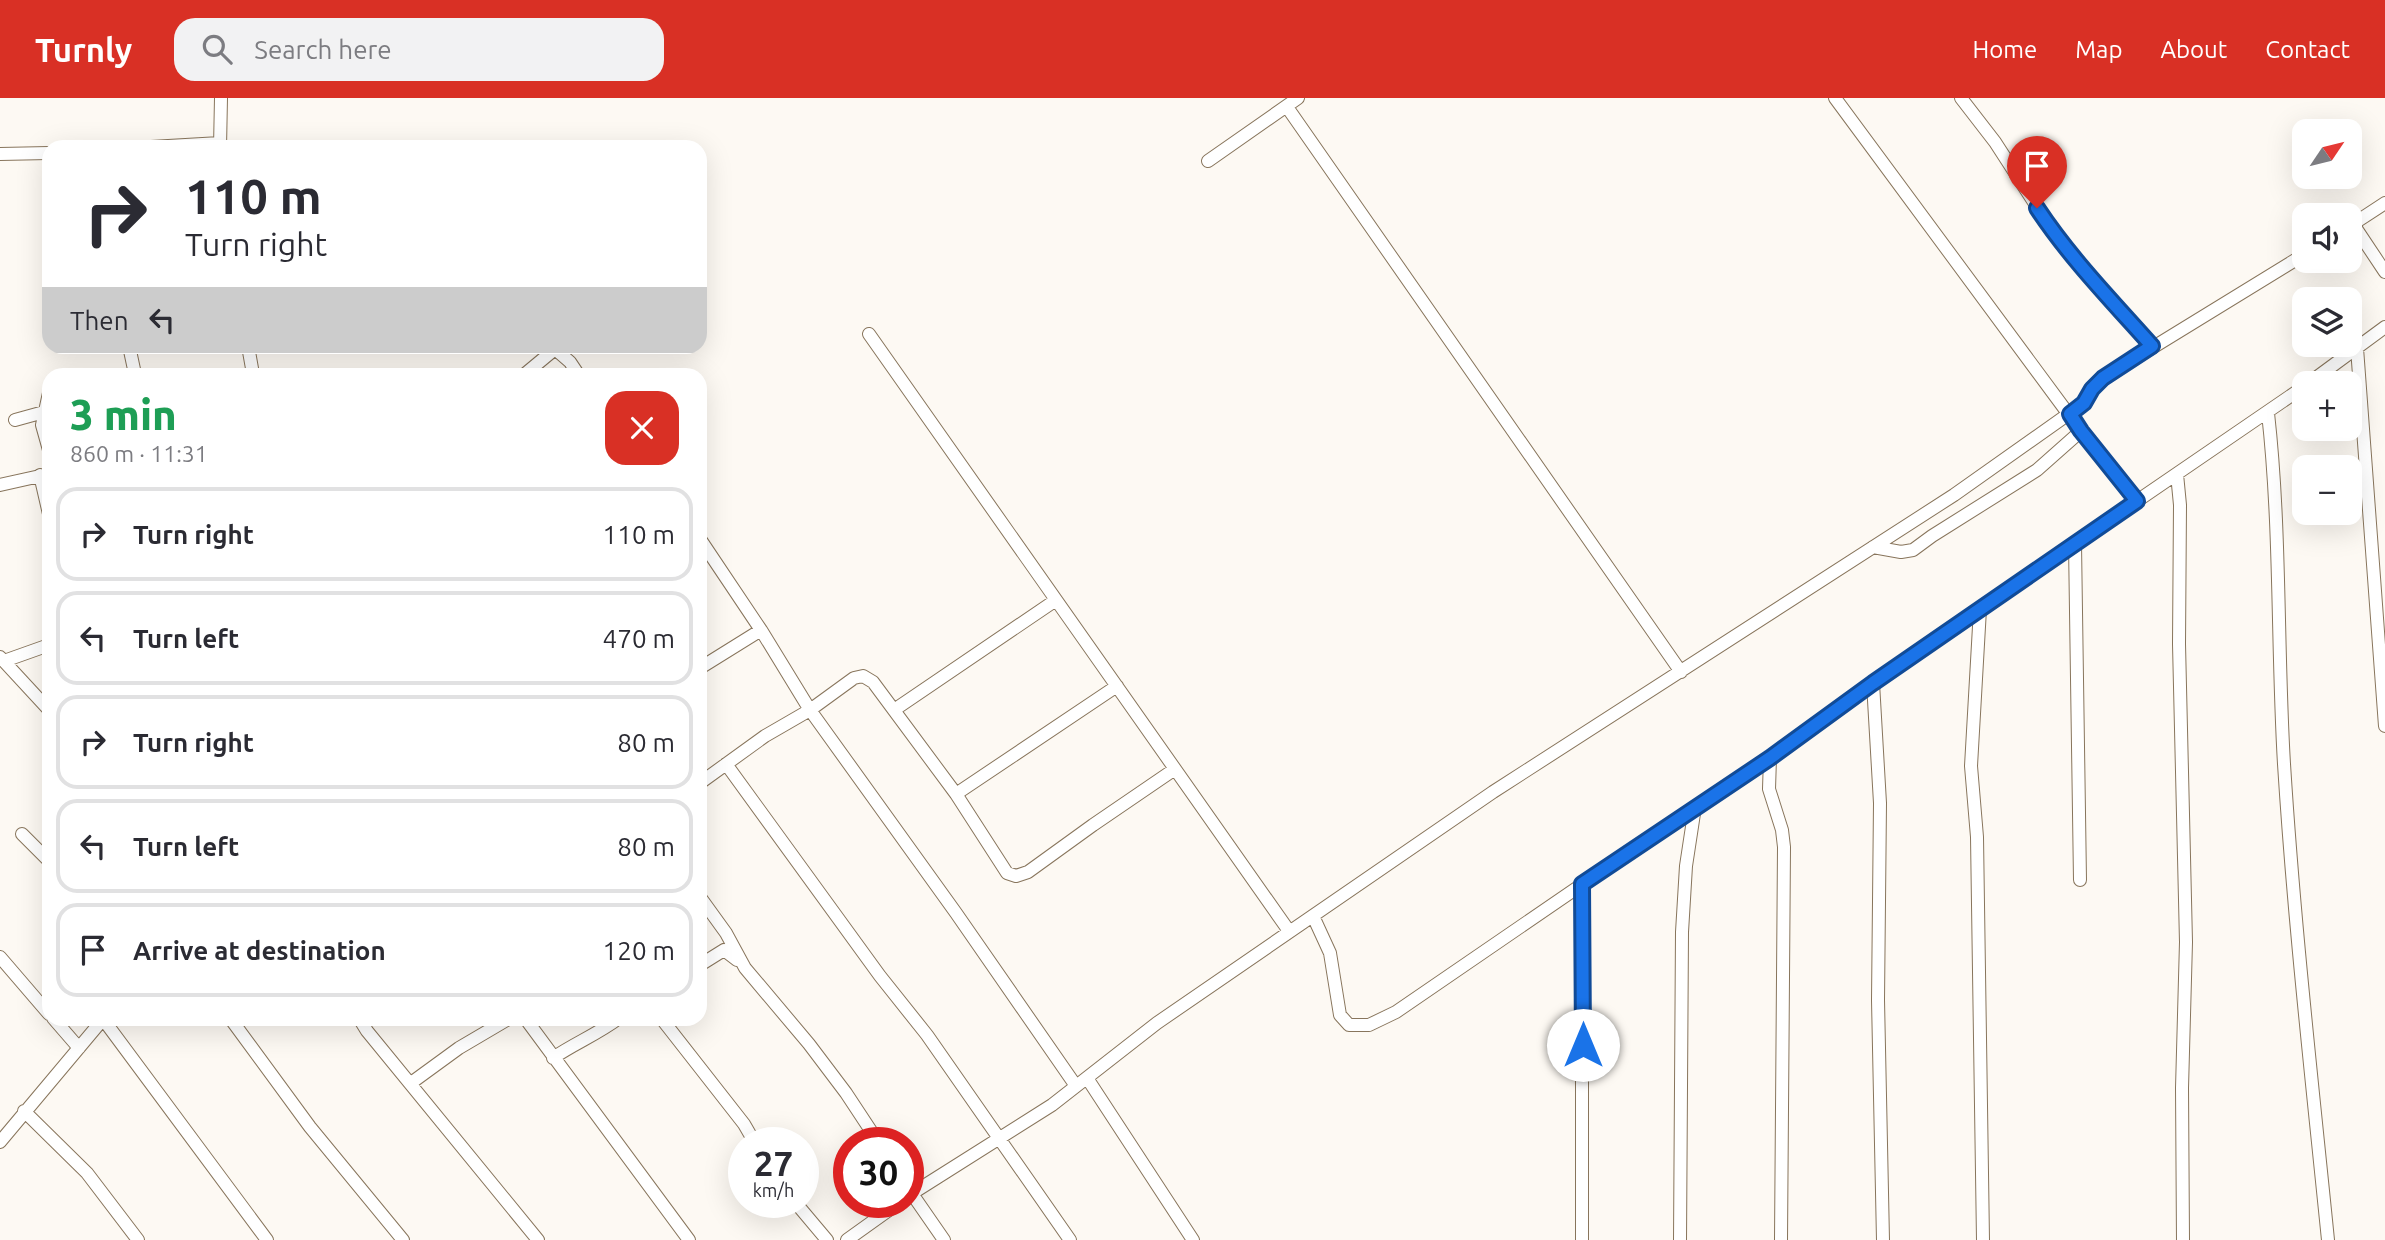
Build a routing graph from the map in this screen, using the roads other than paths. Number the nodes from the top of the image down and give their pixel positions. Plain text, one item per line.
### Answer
1 (221, 98) edge
2 (1298, 98) edge
3 (1835, 98) edge
4 (1961, 98) edge
5 (1287, 107) junction
6 (220, 140) edge
7 (42, 153) edge
8 (0, 154) edge
9 (1208, 161) dead end
10 (2385, 203) edge
11 (2362, 218) edge
12 (2362, 239) edge
13 (2292, 262) edge
14 (2385, 272) edge
15 (2385, 327) edge
16 (869, 334) dead end
17 (2362, 344) edge
18 (2152, 346) junction
19 (549, 354) edge
20 (561, 354) edge
21 (2345, 357) edge
22 (2358, 357) edge
23 (532, 368) edge
24 (574, 368) edge
25 (2326, 371) edge
26 (2292, 396) edge
27 (42, 413) edge
28 (2268, 413) junction
29 (2070, 414) junction
30 (15, 420) dead end
31 (2081, 431) junction
32 (2176, 474) junction
33 (42, 475) edge
34 (0, 485) edge
35 (2137, 501) junction
36 (2075, 544) junction
37 (1873, 547) junction
38 (707, 550) edge
39 (1056, 600) junction
40 (1980, 609) junction
41 (761, 630) junction
42 (42, 647) edge
43 (2, 659) edge
44 (707, 664) edge
45 (1681, 671) junction
46 (1873, 683) junction
47 (1116, 686) junction
48 (42, 702) edge
49 (810, 710) junction
50 (894, 710) junction
51 (2385, 726) edge
52 (1770, 758) junction
53 (726, 764) junction
54 (1175, 769) junction
55 (707, 778) edge
56 (956, 794) junction
57 (1695, 807) junction
58 (22, 834) dead end
59 (42, 854) edge
60 (2080, 880) dead end
61 (1582, 884) junction
62 (707, 907) edge
63 (1314, 916) junction
64 (1289, 931) junction
65 (1, 960) edge
66 (707, 961) edge
67 (42, 1006) edge
68 (60, 1026) edge
69 (97, 1026) edge
70 (108, 1026) edge
71 (236, 1026) edge
72 (365, 1026) edge
73 (496, 1026) edge
74 (531, 1026) edge
75 (606, 1026) edge
76 (667, 1026) edge
77 (79, 1048) junction
78 (554, 1058) junction
79 (830, 1078) dead end
80 (1081, 1082) junction
81 (411, 1083) junction
82 (24, 1111) junction
83 (746, 1127) edge
84 (868, 1127) edge
85 (999, 1137) junction
86 (0, 1142) edge
87 (924, 1183) edge
88 (924, 1212) edge
89 (809, 1218) edge
90 (878, 1218) edge
91 (138, 1240) edge
92 (267, 1240) edge
93 (403, 1240) edge
94 (538, 1240) edge
95 (689, 1240) edge
96 (827, 1240) edge
97 (848, 1240) edge
98 (944, 1240) edge
99 (1070, 1240) edge
100 (1193, 1240) edge
101 (1582, 1240) edge
102 (1680, 1240) edge
103 (1782, 1240) edge
104 (1883, 1240) edge
105 (1983, 1240) edge
106 (2183, 1240) edge
107 (2328, 1240) edge

1 - 6 street
2 - 5 street
3 - 29 street
4 - 18 street
5 - 9 street
5 - 45 street
7 - 8 street
10 - 11 street
12 - 14 street
13 - 18 street
15 - 17 street
16 - 39 street
18 - 29 street
19 - 23 street
20 - 24 street
21 - 25 street
22 - 51 street
26 - 28 street
27 - 30 street
28 - 32 street
28 - 107 street
29 - 31 street
29 - 37 street
31 - 35 street
31 - 37 street
32 - 35 street
32 - 106 street
33 - 34 street
35 - 36 street
36 - 40 street
36 - 60 street
37 - 45 street
38 - 41 street
39 - 47 street
39 - 50 street
40 - 46 street
40 - 105 street
41 - 44 street
41 - 49 street
42 - 43 street
43 - 48 street
45 - 63 street
46 - 52 street
46 - 104 street
47 - 54 street
47 - 56 street
49 - 50 street
49 - 53 street
49 - 80 street
50 - 56 street
52 - 57 street
52 - 103 street
53 - 55 street
53 - 85 street
54 - 56 street
54 - 64 street
57 - 61 street
57 - 102 street
58 - 59 street
61 - 63 street
61 - 101 street
62 - 84 street
63 - 64 street
64 - 80 street
65 - 67 street
66 - 79 street
68 - 77 street
69 - 77 street
70 - 92 street
71 - 93 street
72 - 81 street
73 - 81 street
74 - 78 street
75 - 78 street
76 - 83 street
77 - 82 street
78 - 95 street
80 - 85 street
80 - 100 street
81 - 94 street
82 - 86 street
82 - 91 street
85 - 87 street
85 - 99 street
88 - 98 street
89 - 96 street
90 - 97 street

